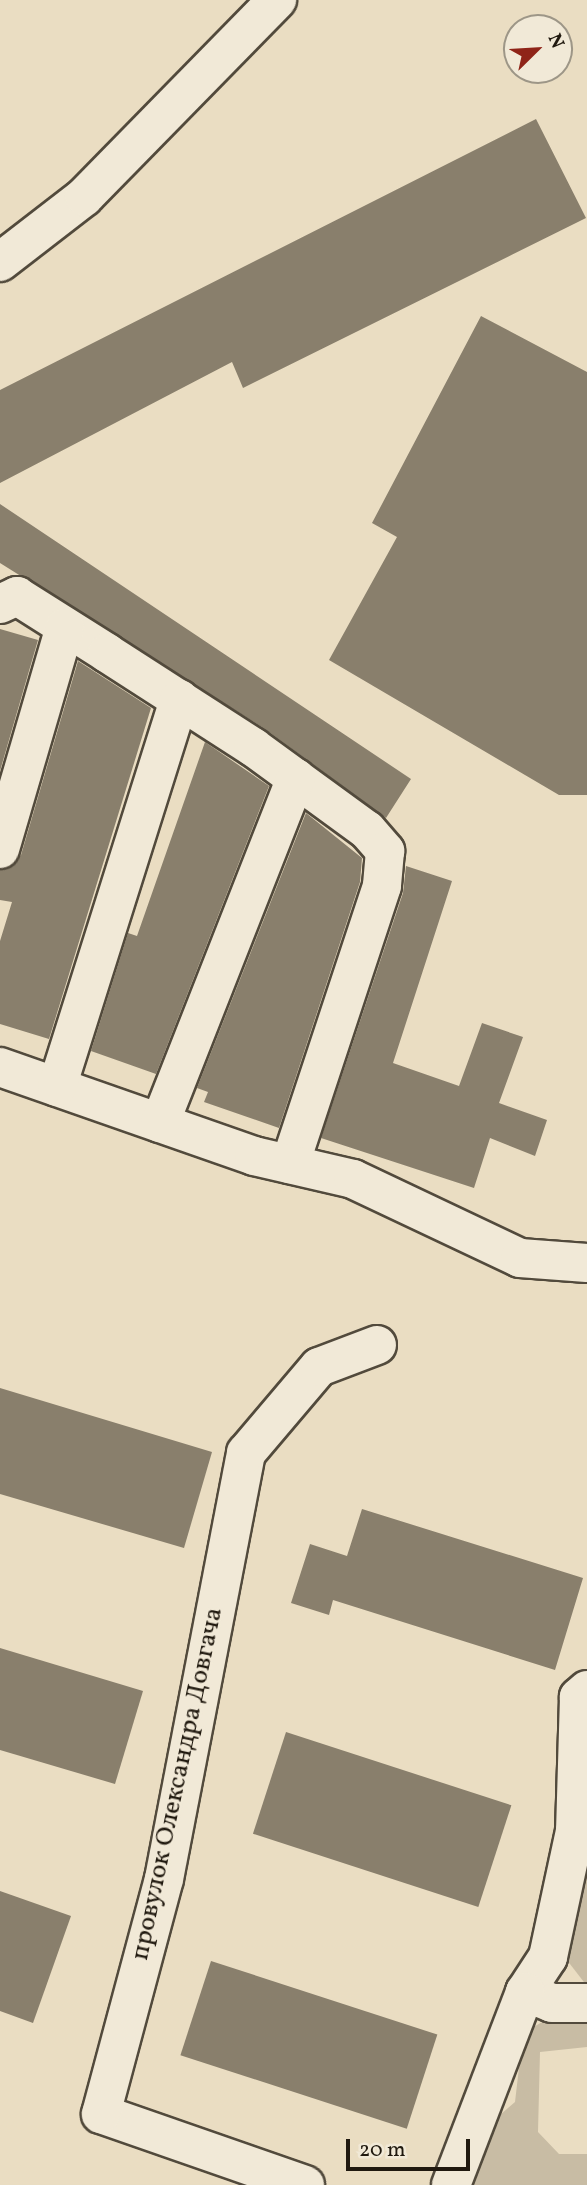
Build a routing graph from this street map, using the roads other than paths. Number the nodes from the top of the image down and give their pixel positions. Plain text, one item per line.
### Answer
1 (278, 0) edge
2 (0, 262) edge
3 (0, 604) edge
4 (65, 627) junction
5 (179, 699) junction
6 (296, 778) junction
7 (0, 849) edge
8 (0, 1067) edge
9 (57, 1087) junction
10 (160, 1124) junction
11 (290, 1164) junction
12 (587, 1263) edge
13 (377, 1345) dead end
14 (587, 1690) edge
15 (525, 1992) junction
16 (587, 2003) edge
17 (305, 2185) edge
18 (451, 2185) edge

1 - 2 lane
3 - 4 lane
4 - 5 lane
4 - 7 lane
5 - 6 lane
5 - 9 lane
6 - 10 lane
6 - 11 lane
8 - 9 lane
9 - 10 lane
10 - 11 lane
11 - 12 lane
13 - 17 lane, провулок Олександра Довгача
14 - 15 lane
15 - 16 lane
15 - 18 lane

